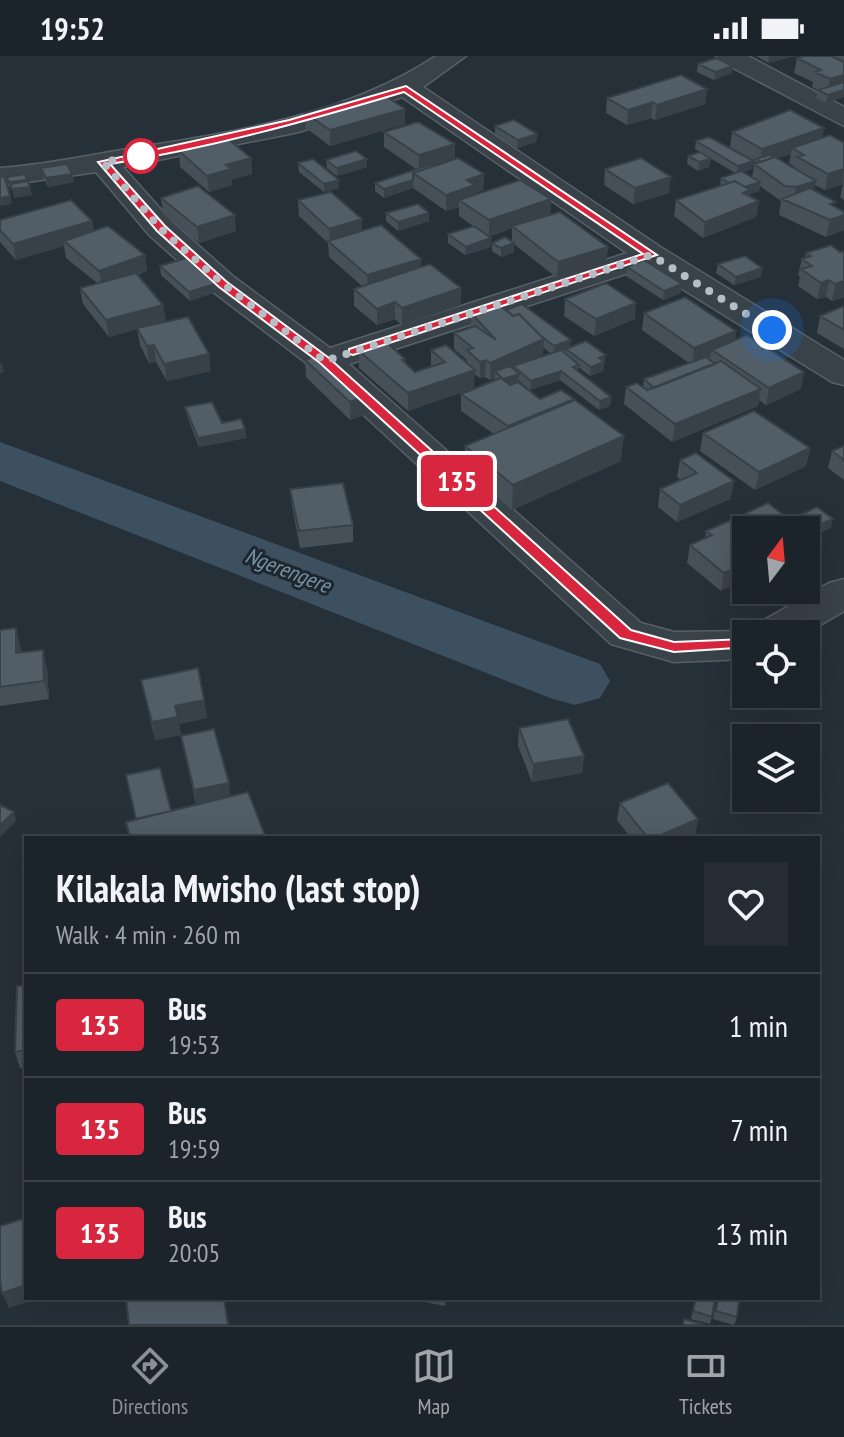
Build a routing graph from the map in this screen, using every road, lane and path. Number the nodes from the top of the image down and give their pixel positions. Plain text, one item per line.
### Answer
1 (453, 56) edge
2 (729, 56) edge
3 (803, 65) edge
4 (766, 76) junction
5 (406, 88) junction
6 (844, 118) edge
7 (103, 162) junction
8 (0, 177) edge
9 (651, 255) junction
10 (325, 361) junction
11 (844, 375) edge
12 (844, 593) edge
13 (797, 620) edge
14 (732, 645) edge

1 - 5 street
2 - 4 street
3 - 4 street
4 - 6 street
5 - 7 street
5 - 9 street
7 - 8 street
7 - 10 street
9 - 10 street
9 - 11 street
10 - 14 street
12 - 13 street

